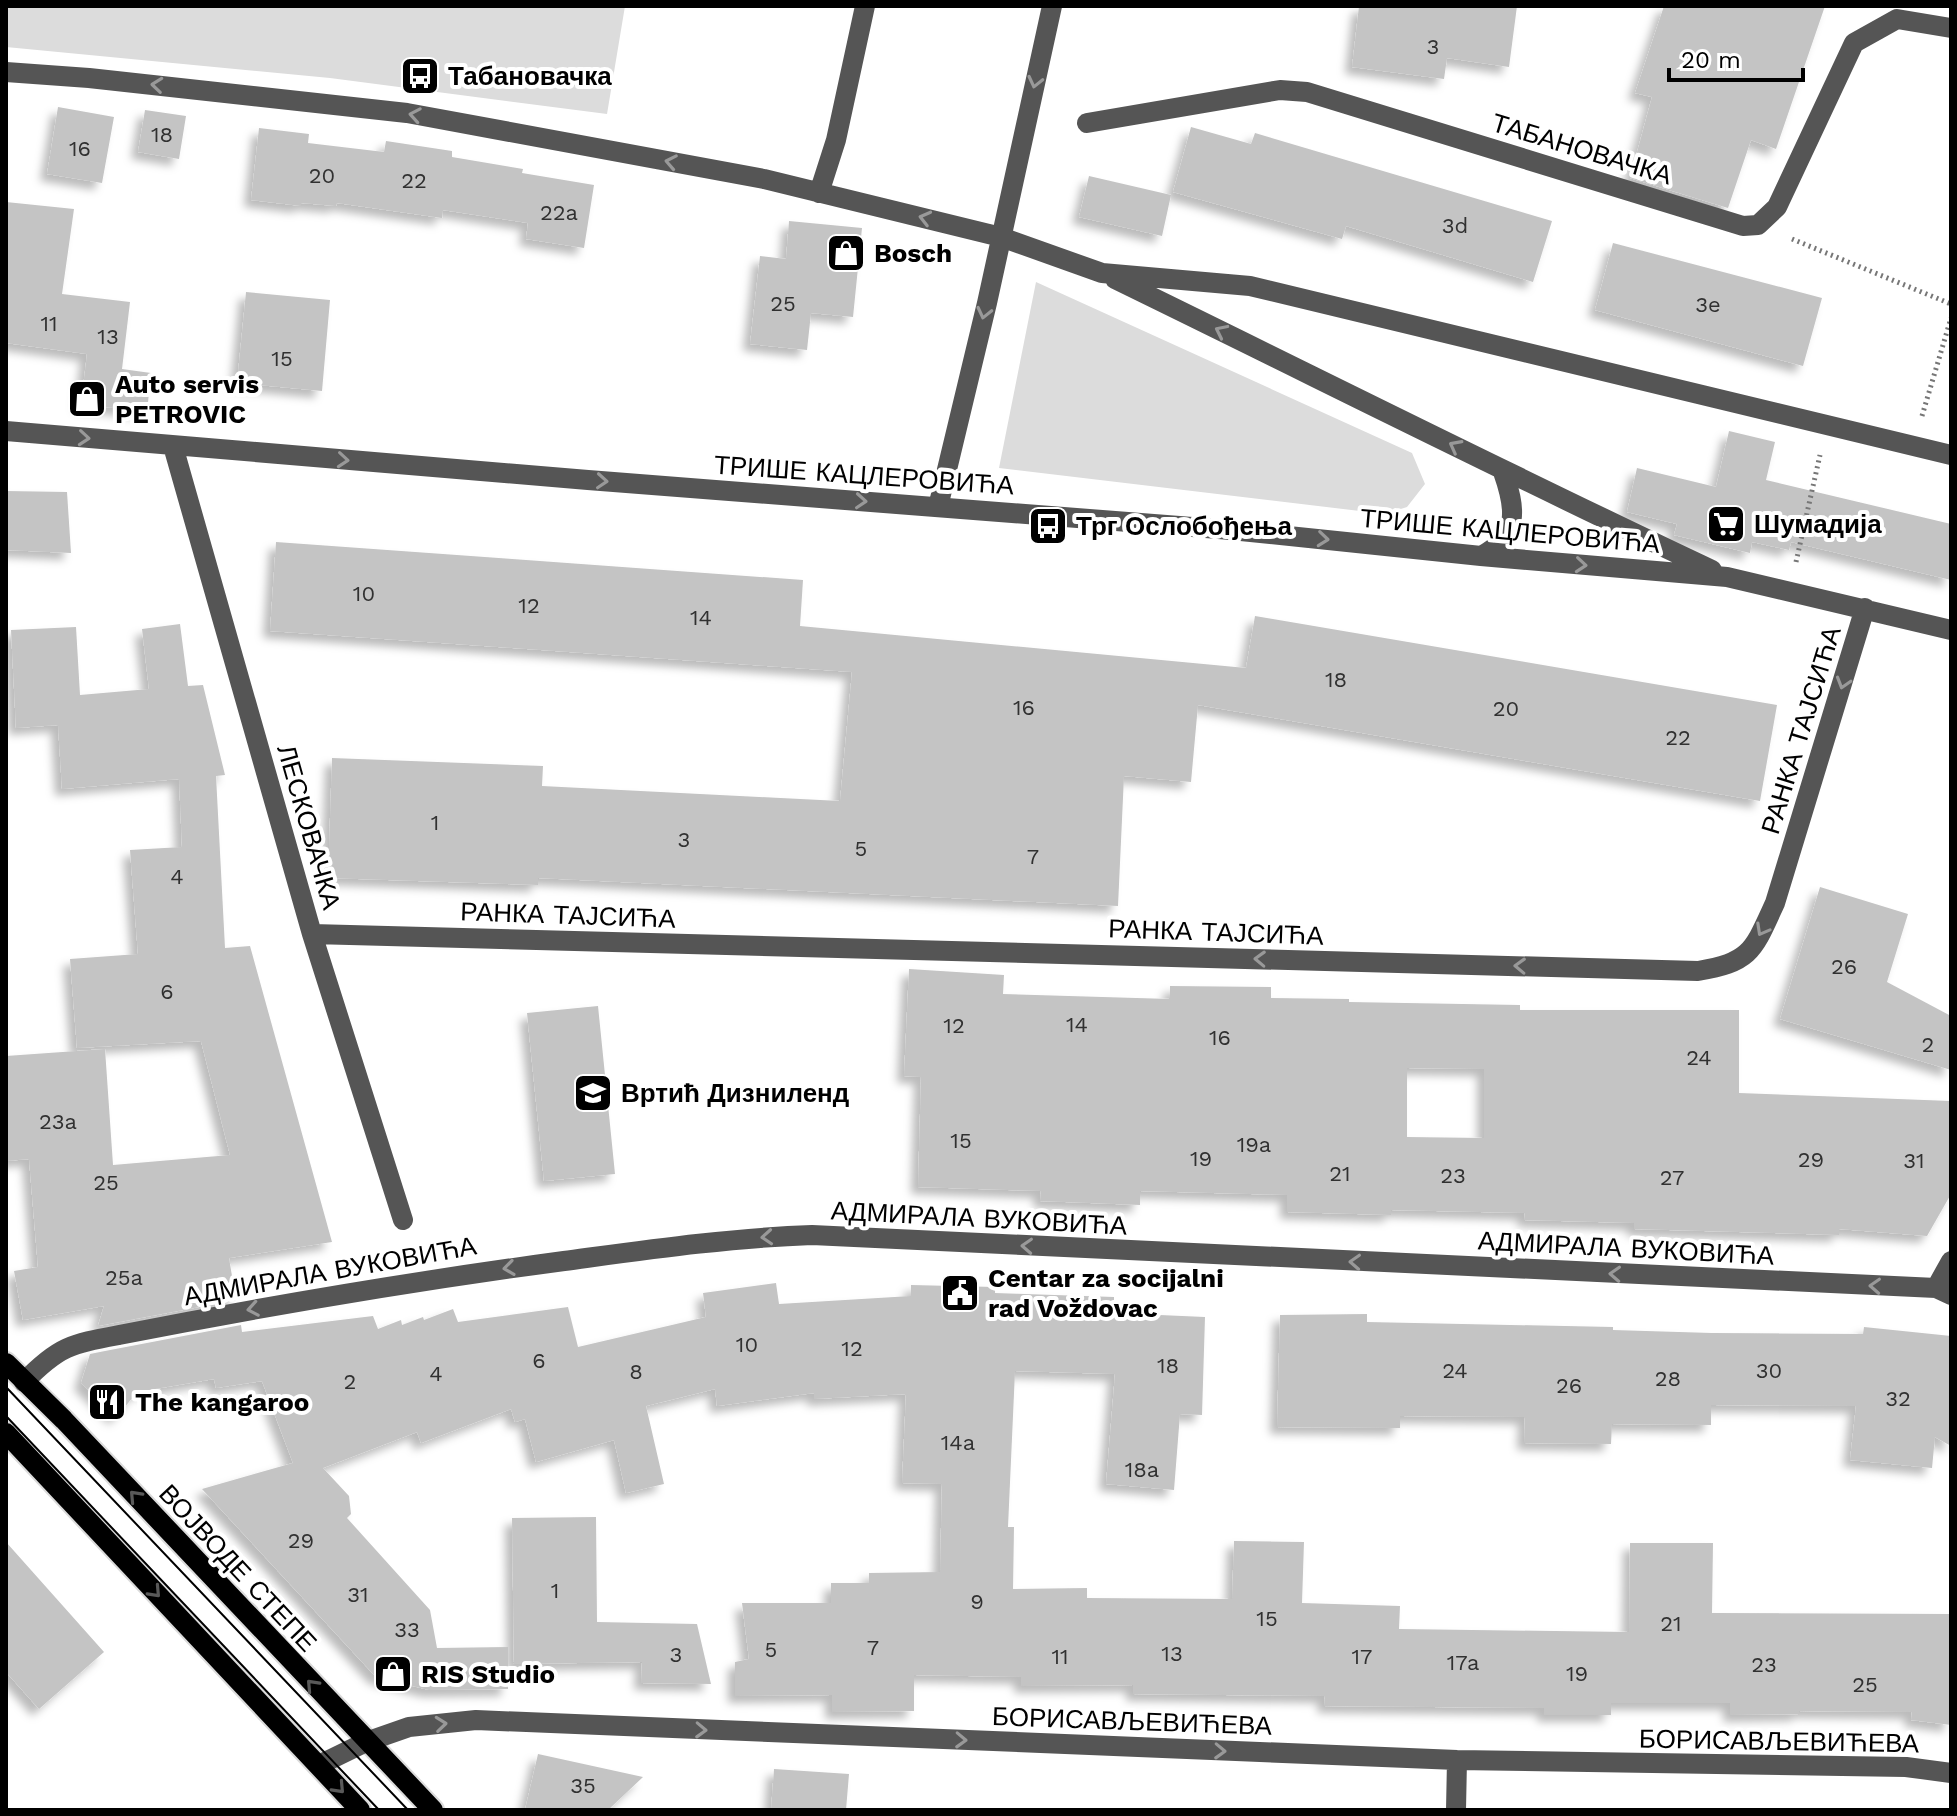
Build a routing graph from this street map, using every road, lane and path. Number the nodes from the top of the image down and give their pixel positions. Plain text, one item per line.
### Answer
1 (865, 6) edge
2 (1052, 6) edge
3 (1951, 28) edge
4 (6, 72) edge
5 (1087, 123) dead end
6 (819, 193) junction
7 (1758, 225) junction
8 (1001, 237) junction
9 (1102, 273) junction
10 (1951, 304) edge
11 (1951, 318) edge
12 (1932, 383) dead end
13 (6, 431) edge
14 (173, 446) junction
15 (1951, 455) edge
16 (1503, 472) junction
17 (1814, 482) dead end
18 (938, 507) junction
19 (1801, 539) dead end
20 (1481, 556) junction
21 (1727, 577) junction
22 (1865, 608) junction
23 (1951, 630) edge
24 (312, 934) junction
25 (403, 1220) dead end
26 (1951, 1261) edge
27 (1944, 1292) edge
28 (6, 1363) edge
29 (24, 1382) junction
30 (6, 1433) edge
31 (366, 1742) junction
32 (1457, 1760) junction
33 (319, 1765) junction
34 (1951, 1773) edge
35 (360, 1810) edge
36 (433, 1810) edge
37 (1456, 1810) edge

1 - 6 street
2 -> 8 street
3 - 7 street
6 -> 4 street
5 - 7 street, ТАБАНОВАЧКА
8 -> 6 street
7 - 10 path
8 - 9 street
8 -> 18 street
9 - 15 street
16 -> 9 street
11 - 12 path
13 -> 14 street, ТРИШЕ КАЦЛЕРОВИЋА
14 -> 18 street, ТРИШЕ КАЦЛЕРОВИЋА
14 - 24 street, ЛЕСКОВАЧКА
16 - 20 street
16 - 21 street
17 - 19 path
18 -> 20 street, ТРИШЕ КАЦЛЕРОВИЋА
20 -> 21 street, ТРИШЕ КАЦЛЕРОВИЋА
21 - 22 street, ТРИШЕ КАЦЛЕРОВИЋА
22 - 23 street, ТРИШЕ КАЦЛЕРОВИЋА
22 -> 24 street, РАНКА ТАЈСИЋА
24 - 25 street, ЛЕСКОВАЧКА
26 - 27 street
27 -> 29 street, АДМИРАЛА ВУКОВИЋА
28 - 29 main road, ВОЈВОДЕ СТЕПЕ
31 -> 29 main road, ВОЈВОДЕ СТЕПЕ
30 -> 33 main road
31 -> 32 street, БОРИСАВЉЕВИЋЕВА
31 - 33 street, БОРИСАВЉЕВИЋЕВА
31 - 36 main road, ВОЈВОДЕ СТЕПЕ
32 - 34 street, БОРИСАВЉЕВИЋЕВА
32 - 37 street
33 -> 35 main road

